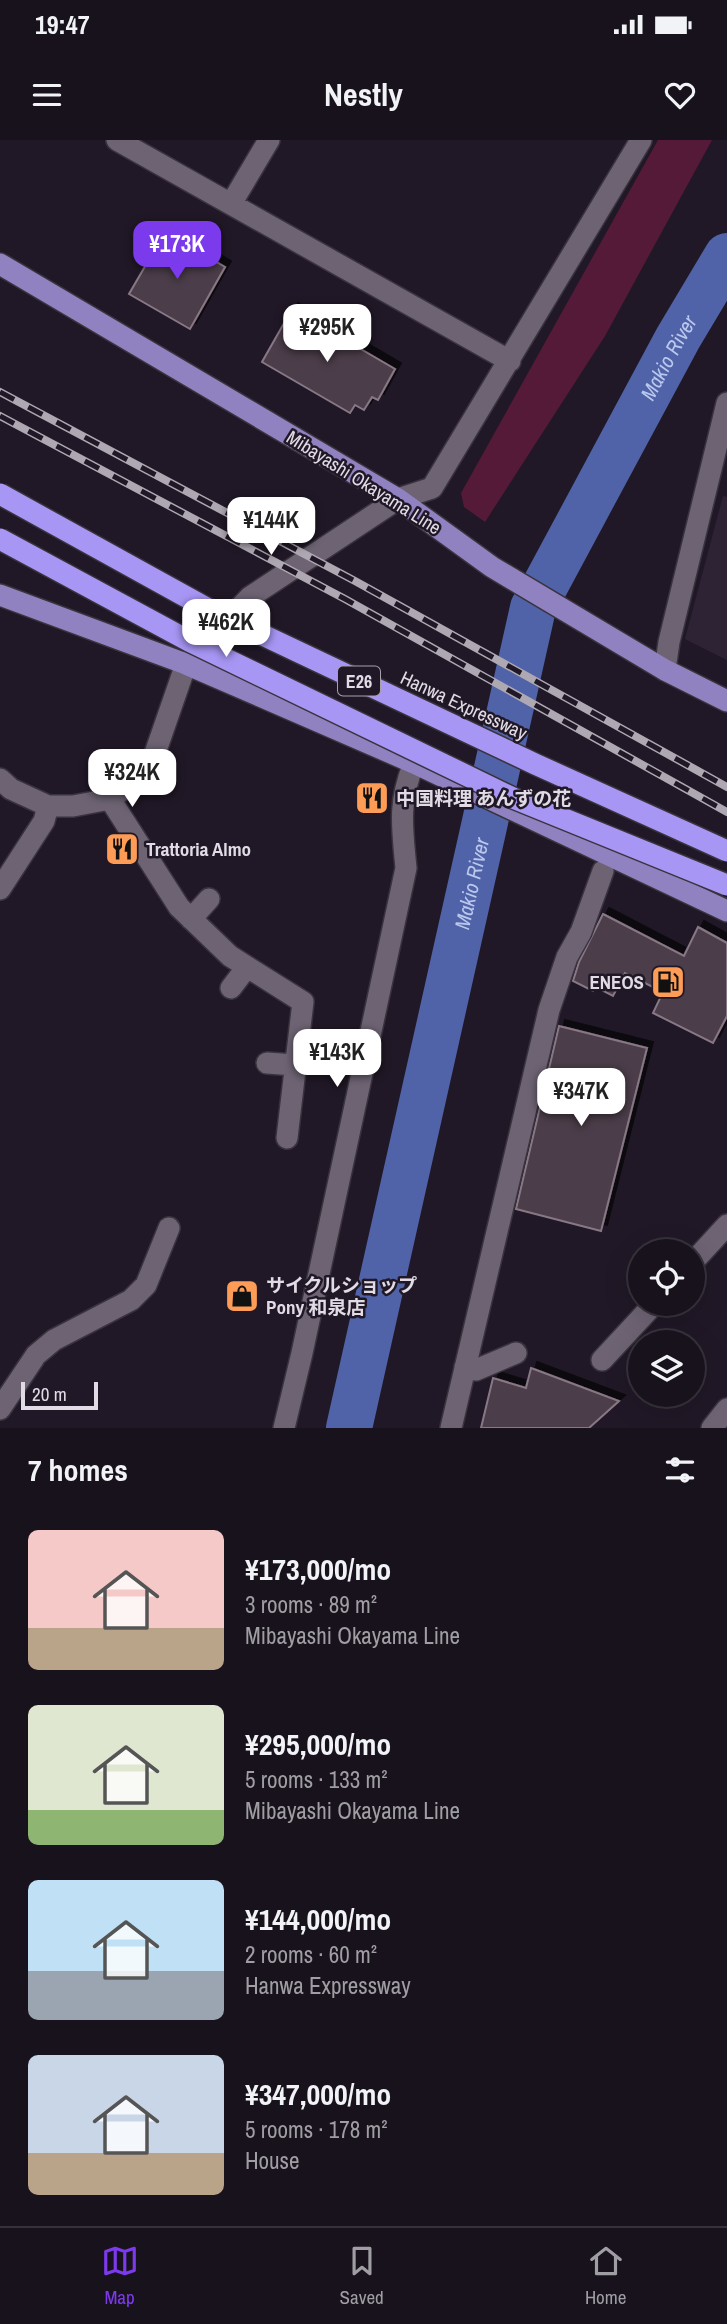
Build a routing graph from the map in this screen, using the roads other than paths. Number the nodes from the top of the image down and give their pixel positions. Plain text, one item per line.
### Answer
1 (117, 140) edge
2 (269, 140) edge
3 (641, 140) edge
4 (231, 204) junction
5 (0, 264) edge
6 (510, 362) junction
7 (727, 403) edge
8 (722, 445) edge
9 (0, 494) edge
10 (398, 499) junction
11 (0, 539) edge
12 (3, 596) edge
13 (186, 664) junction
14 (665, 670) junction
15 (727, 701) edge
16 (414, 762) junction
17 (0, 779) edge
18 (110, 799) junction
19 (48, 806) junction
20 (727, 850) edge
21 (603, 870) dead end
22 (727, 885) edge
23 (0, 889) edge
24 (209, 899) dead end
25 (727, 911) edge
26 (191, 919) junction
27 (247, 967) junction
28 (231, 988) dead end
29 (267, 1063) dead end
30 (295, 1065) junction
31 (287, 1138) dead end
32 (727, 1225) edge
33 (169, 1228) dead end
34 (705, 1249) edge
35 (643, 1316) edge
36 (516, 1353) dead end
37 (602, 1360) dead end
38 (465, 1367) junction
39 (0, 1409) edge
40 (727, 1409) edge
41 (284, 1428) edge
42 (451, 1428) edge
43 (712, 1428) edge

1 - 4 street
2 - 4 street
3 - 6 street
4 - 6 street
5 - 10 main road, Mibayashi Okayama Line
6 - 10 street
7 - 8 street
8 - 14 street
9 - 20 highway, Hanwa Expressway / E26, bridge
10 - 13 street
10 - 14 main road, Mibayashi Okayama Line
11 - 22 highway, E26, bridge
12 - 13 main road
13 - 16 main road
13 - 18 street
14 - 15 main road, Mibayashi Okayama Line
16 - 25 main road
16 - 41 street
17 - 19 street
18 - 19 street
18 - 26 street
19 - 23 street
21 - 38 street
24 - 26 street
26 - 27 street
27 - 28 street
27 - 30 street
29 - 30 street
30 - 31 street
32 - 34 street
33 - 39 street
35 - 37 street
36 - 38 street
38 - 42 street
40 - 43 street

